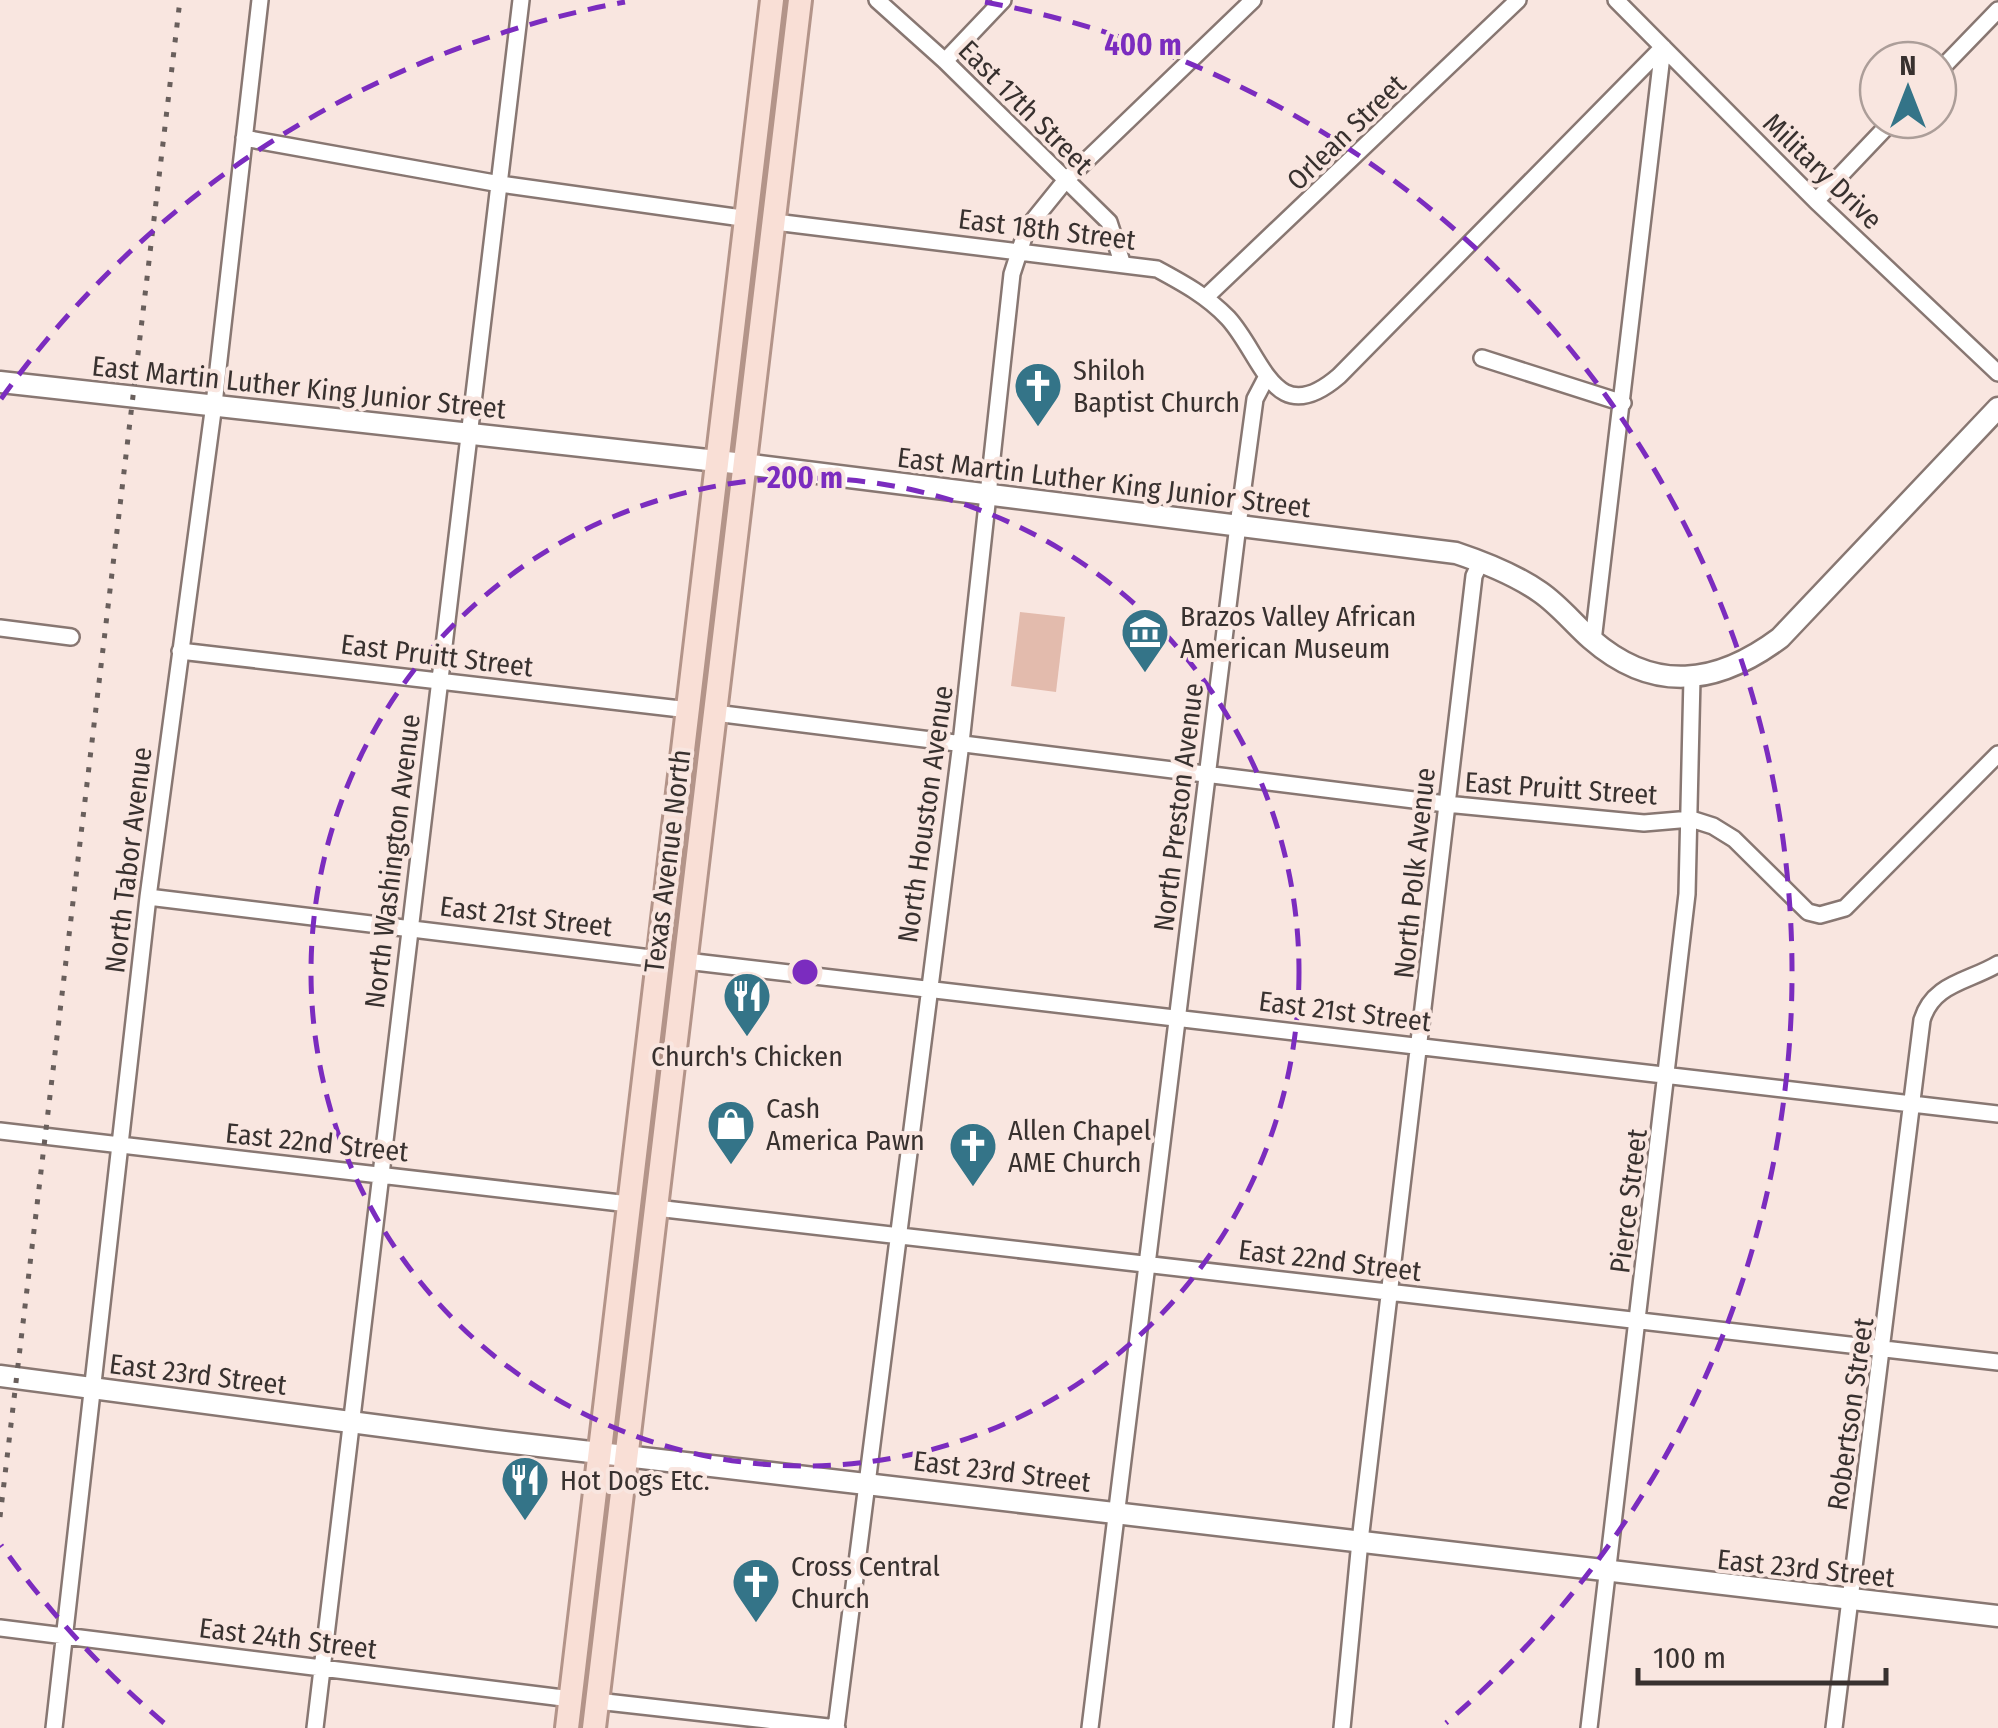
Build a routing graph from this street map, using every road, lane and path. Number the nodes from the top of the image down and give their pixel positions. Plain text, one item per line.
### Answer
1 (260, 0) edge
2 (521, 0) edge
3 (772, 0) edge
4 (800, 0) edge
5 (876, 0) edge
6 (1003, 0) edge
7 (1253, 0) edge
8 (1518, 0) edge
9 (1616, 0) edge
10 (1998, 10) edge
11 (1664, 48) junction
12 (1958, 51) edge
13 (945, 60) junction
14 (244, 138) junction
15 (1874, 140) edge
16 (1065, 181) junction
17 (500, 184) junction
18 (1816, 201) junction
19 (749, 219) junction
20 (774, 222) junction
21 (1018, 250) junction
22 (1122, 262) junction
23 (1206, 297) junction
24 (1482, 358) dead end
25 (1998, 373) edge
26 (1266, 378) junction
27 (0, 382) edge
28 (214, 404) junction
29 (1624, 404) junction
30 (1998, 408) edge
31 (468, 433) junction
32 (718, 462) junction
33 (744, 464) junction
34 (989, 497) junction
35 (1238, 525) junction
36 (1480, 561) junction
37 (0, 628) edge
38 (72, 637) dead end
39 (1593, 641) junction
40 (180, 650) junction
41 (1692, 678) junction
42 (439, 680) junction
43 (688, 710) junction
44 (714, 714) junction
45 (961, 743) junction
46 (1998, 754) edge
47 (1206, 772) junction
48 (1446, 804) junction
49 (1691, 820) junction
50 (148, 897) junction
51 (410, 926) junction
52 (659, 959) junction
53 (686, 960) junction
54 (1998, 964) edge
55 (926, 988) junction
56 (1179, 1016) junction
57 (1419, 1046) junction
58 (1668, 1076) junction
59 (1914, 1106) junction
60 (1998, 1114) edge
61 (0, 1130) edge
62 (120, 1146) junction
63 (380, 1174) junction
64 (629, 1204) junction
65 (656, 1208) junction
66 (897, 1235) junction
67 (1146, 1262) junction
68 (1388, 1293) junction
69 (1640, 1318) junction
70 (1884, 1348) junction
71 (1998, 1362) edge
72 (0, 1376) edge
73 (92, 1388) junction
74 (350, 1422) junction
75 (599, 1453) junction
76 (625, 1456) junction
77 (866, 1482) junction
78 (1115, 1512) junction
79 (1360, 1541) junction
80 (1607, 1573) junction
81 (1850, 1602) junction
82 (1998, 1616) edge
83 (0, 1628) edge
84 (64, 1635) junction
85 (323, 1668) junction
86 (570, 1698) junction
87 (597, 1701) junction
88 (54, 1728) edge
89 (315, 1728) edge
90 (567, 1728) edge
91 (594, 1728) edge
92 (836, 1728) edge
93 (1090, 1728) edge
94 (1342, 1728) edge
95 (1589, 1728) edge
96 (1834, 1728) edge

1 - 14 street, North Tabor Avenue
2 - 17 street, North Washington Avenue
3 - 19 main road, Texas Avenue North
4 - 20 main road, Texas Avenue North
5 - 13 street, East 17th Street
6 - 13 street
7 - 16 street, North Houston Avenue
8 - 23 street, Orlean Street
9 - 11 street, Military Drive
10 - 12 street
11 - 18 street, Military Drive
11 - 26 street
11 - 29 street
13 - 16 street, East 17th Street
14 - 17 street
14 - 28 street, North Tabor Avenue
15 - 18 street
16 - 21 street, North Houston Avenue
16 - 22 street, East 17th Street
17 - 19 street
17 - 31 street, North Washington Avenue
18 - 25 street, Military Drive
19 - 32 main road, Texas Avenue North
20 - 21 street, East 18th Street
20 - 33 main road, Texas Avenue North
21 - 22 street, East 18th Street
21 - 34 street, North Houston Avenue
22 - 23 street, East 18th Street
23 - 26 street, East 18th Street
24 - 29 street
26 - 35 street, North Preston Avenue
27 - 28 street, East Martin Luther King Junior Street
28 - 31 street, East Martin Luther King Junior Street
28 - 40 street, North Tabor Avenue
29 - 39 street
30 - 41 street, East Martin Luther King Junior Street
31 - 32 street, East Martin Luther King Junior Street
31 - 42 street, North Washington Avenue
32 - 33 street, East Martin Luther King Junior Street
32 - 43 main road, Texas Avenue North
33 - 34 street, East Martin Luther King Junior Street
33 - 44 main road, Texas Avenue North
34 - 35 street, East Martin Luther King Junior Street
34 - 45 street, North Houston Avenue
35 - 36 street, East Martin Luther King Junior Street
35 - 47 street, North Preston Avenue
36 - 39 street, East Martin Luther King Junior Street
36 - 48 street, North Polk Avenue
37 - 38 street
39 - 41 street, East Martin Luther King Junior Street
40 - 42 street, East Pruitt Street
40 - 50 street, North Tabor Avenue
41 - 49 street, Pierce Street
42 - 43 street, East Pruitt Street
42 - 51 street, North Washington Avenue
43 - 52 main road, Texas Avenue North
44 - 45 street, East Pruitt Street
44 - 53 main road, Texas Avenue North
45 - 47 street, East Pruitt Street
45 - 55 street, North Houston Avenue
46 - 49 street, East Pruitt Street
47 - 48 street, East Pruitt Street
47 - 56 street, North Preston Avenue
48 - 49 street, East Pruitt Street
48 - 57 street, North Polk Avenue
49 - 58 street, Pierce Street
50 - 51 street, East 21st Street
50 - 62 street, North Tabor Avenue
51 - 52 street, East 21st Street
51 - 63 street, North Washington Avenue
52 - 64 main road, Texas Avenue North
53 - 55 street, East 21st Street
53 - 65 main road, Texas Avenue North
54 - 59 street, Robertson Street
55 - 56 street, East 21st Street
55 - 66 street, North Houston Avenue
56 - 57 street, East 21st Street
56 - 67 street, North Preston Avenue
57 - 58 street, East 21st Street
57 - 68 street, North Polk Avenue
58 - 59 street, East 21st Street
58 - 69 street, Pierce Street
59 - 60 street, East 21st Street
59 - 70 street, Robertson Street
61 - 62 street, East 22nd Street
62 - 63 street, East 22nd Street
62 - 73 street, North Tabor Avenue
63 - 64 street, East 22nd Street
63 - 74 street, North Washington Avenue
64 - 75 main road, Texas Avenue North
65 - 66 street, East 22nd Street
65 - 76 main road, Texas Avenue North
66 - 67 street, East 22nd Street
66 - 77 street, North Houston Avenue
67 - 68 street, East 22nd Street
67 - 78 street, North Preston Avenue
68 - 69 street, East 22nd Street
68 - 79 street, North Polk Avenue
69 - 70 street, East 22nd Street
69 - 80 street, Pierce Street
70 - 71 street, East 22nd Street
70 - 81 street, Robertson Street
72 - 73 street, East 23rd Street
73 - 74 street, East 23rd Street
73 - 84 street, North Tabor Avenue
74 - 75 street, East 23rd Street
74 - 85 street, North Washington Avenue
75 - 76 street, East 23rd Street
75 - 86 main road, Texas Avenue North
76 - 77 street, East 23rd Street
76 - 87 main road, Texas Avenue North
77 - 78 street, East 23rd Street
77 - 92 street, North Houston Avenue
78 - 79 street, East 23rd Street
78 - 93 street, North Preston Avenue
79 - 80 street, East 23rd Street
79 - 94 street, North Polk Avenue
80 - 81 street, East 23rd Street
80 - 95 street, Pierce Street
81 - 82 street, East 23rd Street
81 - 96 street, Robertson Street
83 - 84 street, East 24th Street
84 - 85 street, East 24th Street
84 - 88 street, North Tabor Avenue
85 - 86 street, East 24th Street
85 - 89 street, North Washington Avenue
86 - 90 main road, Texas Avenue North
87 - 91 main road, Texas Avenue North
87 - 92 street

